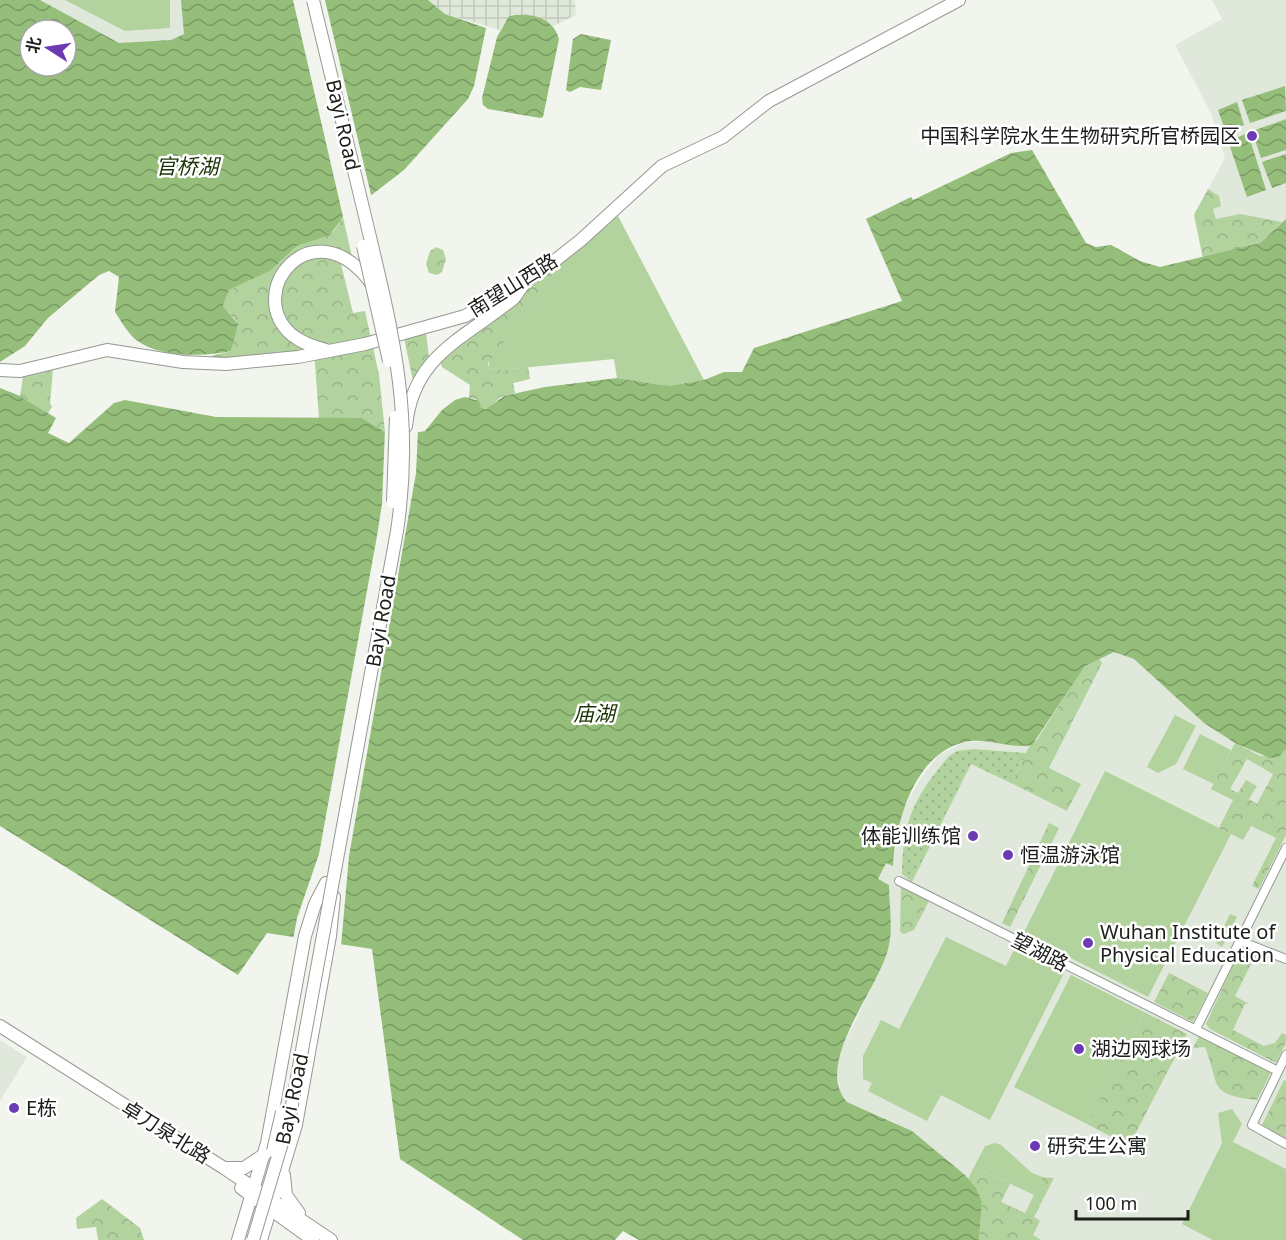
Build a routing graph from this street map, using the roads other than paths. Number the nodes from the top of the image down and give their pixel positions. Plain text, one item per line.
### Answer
1 (306, 0) edge
2 (313, 0) edge
3 (959, 0) edge
4 (525, 282) junction
5 (371, 283) junction
6 (330, 351) junction
7 (0, 370) edge
8 (405, 436) junction
9 (1286, 848) edge
10 (899, 881) dead end
11 (330, 883) junction
12 (1239, 941) junction
13 (1286, 959) edge
14 (0, 1026) edge
15 (1196, 1029) junction
16 (0, 1032) edge
17 (1286, 1055) edge
18 (1278, 1071) junction
19 (1286, 1144) edge
20 (266, 1148) junction
21 (224, 1168) junction
22 (284, 1170) junction
23 (254, 1193) junction
24 (272, 1204) junction
25 (316, 1235) edge
26 (238, 1240) edge
27 (246, 1240) edge
28 (253, 1240) edge
29 (261, 1240) edge
30 (331, 1240) edge

1 - 5 main road, Bayi Road, bridge
2 - 8 main road, Bayi Road, bridge
3 - 4 main road, 南望山西路
4 - 6 main road, 南望山西路
4 - 8 main road
5 - 6 main road
5 - 11 main road, Bayi Road, bridge
6 - 7 main road, 南望山西路
8 - 11 main road, Bayi Road, bridge
9 - 12 street
10 - 15 street, 望湖路
11 - 20 main road
11 - 22 main road, bridge
11 - 27 main road, Bayi Road, bridge
11 - 28 main road, Bayi Road, bridge
12 - 13 street
12 - 15 street
14 - 21 main road, 卓刀泉北路
15 - 18 street, 望湖路
16 - 23 main road, 卓刀泉北路
17 - 18 street
18 - 19 street
20 - 21 main road
20 - 23 main road
21 - 23 main road, 卓刀泉北路
22 - 24 main road
22 - 25 main road
23 - 24 main road, 卓刀泉北路
23 - 26 main road
24 - 25 main road, 卓刀泉北路
24 - 29 main road
25 - 30 main road, 卓刀泉北路

